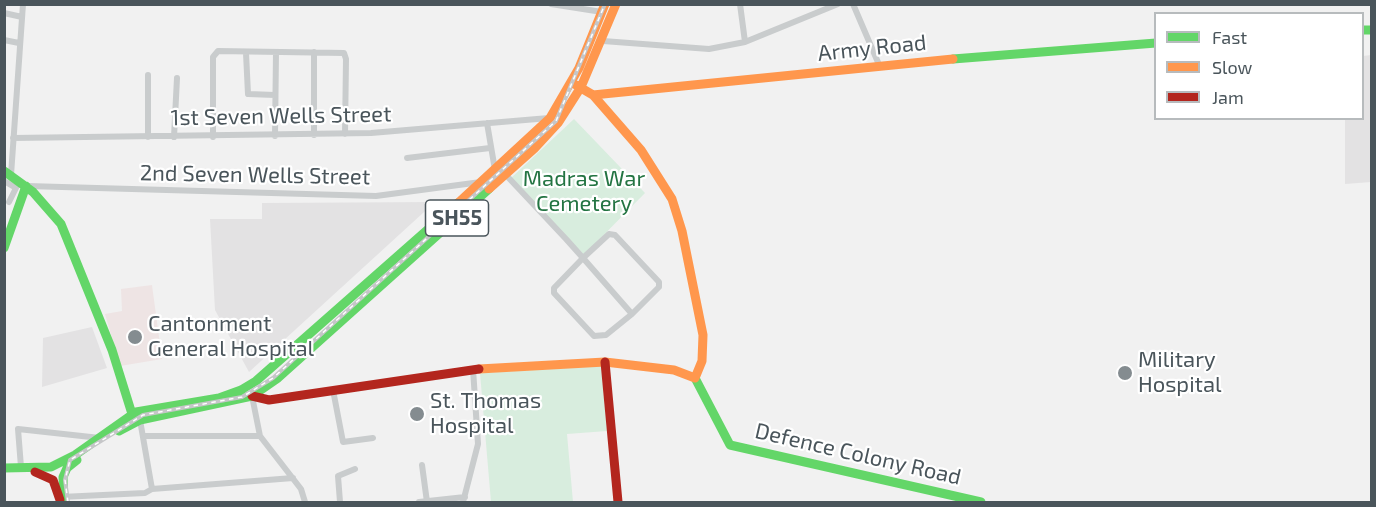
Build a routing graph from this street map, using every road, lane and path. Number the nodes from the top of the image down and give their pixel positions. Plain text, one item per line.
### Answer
1 (23, 4) edge
2 (551, 4) edge
3 (616, 4) edge
4 (740, 4) edge
5 (838, 4) edge
6 (853, 4) edge
7 (603, 8) edge
8 (4, 13) edge
9 (22, 17) junction
10 (4, 40) edge
11 (603, 41) junction
12 (745, 42) junction
13 (19, 43) junction
14 (1154, 43) edge
15 (276, 52) junction
16 (314, 52) junction
17 (246, 53) junction
18 (880, 67) junction
19 (148, 75) dead end
20 (177, 78) dead end
21 (571, 82) junction
22 (581, 87) junction
23 (593, 95) junction
24 (275, 96) junction
25 (550, 117) junction
26 (487, 123) junction
27 (345, 134) junction
28 (314, 135) junction
29 (275, 136) junction
30 (148, 137) junction
31 (174, 137) junction
32 (213, 137) junction
33 (13, 138) junction
34 (490, 148) junction
35 (407, 158) dead end
36 (500, 170) junction
37 (7, 176) edge
38 (482, 182) junction
39 (26, 186) junction
40 (11, 203) edge
41 (4, 248) edge
42 (582, 258) junction
43 (632, 314) junction
44 (600, 337) junction
45 (600, 346) dead end
46 (605, 362) junction
47 (473, 369) junction
48 (695, 378) junction
49 (333, 390) junction
50 (252, 396) junction
51 (136, 417) junction
52 (144, 436) junction
53 (261, 436) junction
54 (101, 438) junction
55 (373, 438) dead end
56 (422, 465) dead end
57 (65, 466) junction
58 (21, 467) junction
59 (4, 468) edge
60 (355, 469) dead end
61 (293, 478) junction
62 (152, 489) junction
63 (104, 494) junction
64 (62, 500) edge
65 (464, 500) edge
66 (104, 502) edge
67 (305, 502) edge
68 (340, 502) edge
69 (419, 502) edge
70 (427, 502) edge
71 (618, 502) edge
72 (981, 502) edge

1 - 9 street
2 - 7 street
3 - 11 main road, SH55
4 - 12 street
5 - 12 street
6 - 18 street
7 - 21 main road, SH55
8 - 9 street
9 - 13 street
10 - 13 street
11 - 12 street
11 - 22 main road, SH55
13 - 33 street
14 - 18 main road, Army Road
15 - 16 street
15 - 17 street
15 - 24 street
16 - 27 street
16 - 28 street
17 - 24 street
17 - 32 street
18 - 23 main road, Army Road
19 - 30 street
20 - 31 street
21 - 22 main road
21 - 25 main road, SH55
22 - 23 main road
22 - 36 main road, SH55
23 - 48 main road
24 - 29 street
25 - 26 street, 1st Seven Wells Street
25 - 36 main road, SH55
26 - 27 street, 1st Seven Wells Street
26 - 34 street
27 - 28 street, 1st Seven Wells Street
28 - 29 street, 1st Seven Wells Street
29 - 32 street, 1st Seven Wells Street
30 - 31 street, 1st Seven Wells Street
30 - 33 street, 1st Seven Wells Street
31 - 32 street, 1st Seven Wells Street
33 - 37 street
34 - 35 street
34 - 36 street
36 - 38 main road, SH55
36 - 42 street
36 - 50 main road, SH55
37 - 39 main road
37 - 40 street
38 - 39 street, 2nd Seven Wells Street
38 - 51 main road, SH55
39 - 40 main road
39 - 51 main road
40 - 41 main road
42 - 43 street
42 - 43 street
42 - 44 street
43 - 44 street
44 - 45 street
46 - 47 main road
46 - 48 main road
46 - 71 main road
47 - 49 main road
47 - 65 street
48 - 72 main road, Defence Colony Road
49 - 50 main road
49 - 55 street
50 - 51 main road, SH55
50 - 53 street
51 - 52 street
51 - 54 main road, SH55
51 - 57 main road, SH55
52 - 53 street
52 - 62 street
53 - 61 street
54 - 57 main road, SH55
54 - 58 street
56 - 70 street
57 - 58 main road, SH55
57 - 64 main road
58 - 59 main road, SH55
58 - 64 main road
60 - 68 street
61 - 62 street
61 - 67 street
62 - 63 street
63 - 64 street
63 - 66 street
65 - 70 street
69 - 70 street

